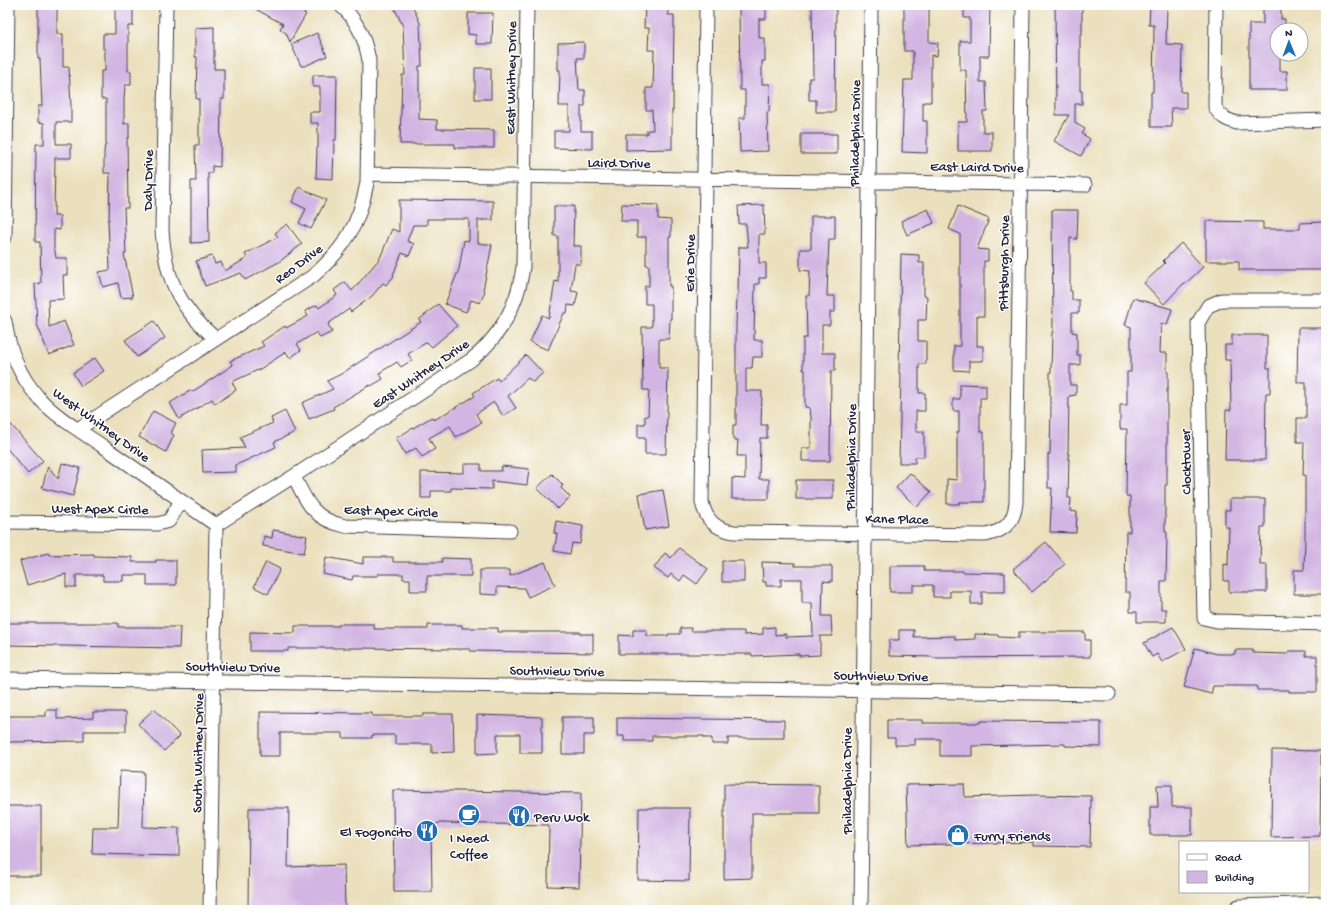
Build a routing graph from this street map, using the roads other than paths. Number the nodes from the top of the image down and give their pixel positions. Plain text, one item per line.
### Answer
1 (8, 5) edge
2 (166, 5) edge
3 (340, 5) edge
4 (527, 5) edge
5 (706, 5) edge
6 (871, 5) edge
7 (1023, 5) edge
8 (1216, 5) edge
9 (1326, 120) edge
10 (5, 169) edge
11 (368, 174) junction
12 (525, 176) junction
13 (706, 179) junction
14 (869, 181) junction
15 (1020, 183) junction
16 (1085, 184) dead end
17 (5, 237) edge
18 (1326, 300) edge
19 (5, 321) edge
20 (216, 339) junction
21 (78, 429) junction
22 (294, 476) junction
23 (181, 501) junction
24 (709, 520) joint
25 (1011, 521) joint
26 (6, 522) edge
27 (216, 525) junction
28 (510, 530) dead end
29 (865, 533) junction
30 (1326, 624) edge
31 (5, 679) edge
32 (214, 682) junction
33 (863, 690) junction
34 (1109, 694) dead end
35 (1326, 907) edge
36 (210, 910) edge
37 (861, 910) edge
38 (1240, 910) edge

1 - 10 street
2 - 20 street, Daly Drive
3 - 11 street, Reo Drive
4 - 12 street, East Whitney Drive
5 - 13 street, Erie Drive
6 - 14 street, Philadelphia Drive
7 - 15 street, Pittsburgh Drive
8 - 9 street
10 - 17 street
11 - 12 street, Laird Drive
11 - 20 street, Reo Drive
12 - 13 street, Laird Drive
12 - 22 street, East Whitney Drive
13 - 14 street, Laird Drive
13 - 24 street, Erie Drive
14 - 15 street, East Laird Drive
14 - 29 street, Philadelphia Drive
15 - 16 street, East Laird Drive
15 - 25 street, Pittsburgh Drive
18 - 30 street, Clocktower
19 - 21 street, West Whitney Drive
20 - 21 street, Reo Drive
21 - 23 street, West Whitney Drive
22 - 27 street, East Whitney Drive
22 - 28 street, East Apex Circle
23 - 26 street, West Apex Circle
23 - 27 street, West Whitney Drive
24 - 29 street, Kane Place
25 - 29 street, Kane Place
27 - 32 street, South Whitney Drive
29 - 33 street, Philadelphia Drive
31 - 32 street, Southview Drive
32 - 33 street, Southview Drive
32 - 36 street, South Whitney Drive
33 - 34 street, Southview Drive
33 - 37 street, Philadelphia Drive
35 - 38 main road

